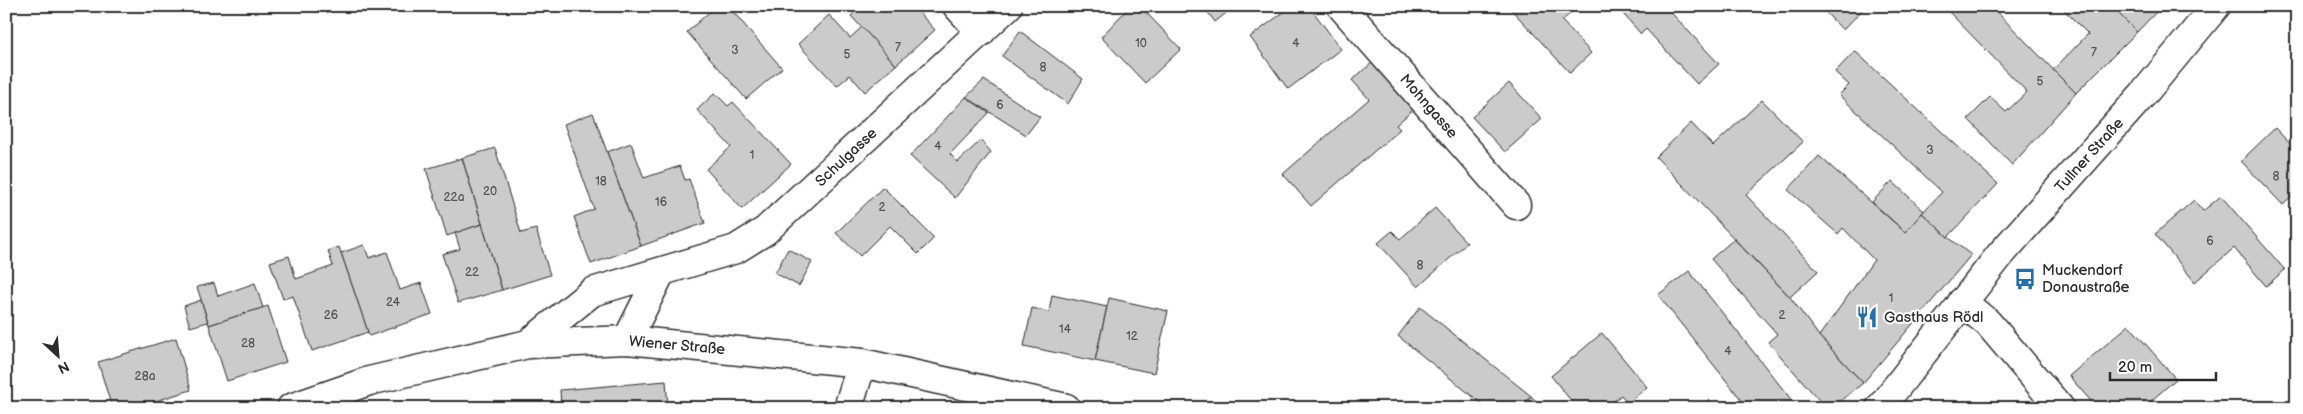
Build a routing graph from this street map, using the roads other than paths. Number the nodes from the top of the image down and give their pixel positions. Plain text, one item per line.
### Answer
1 (957, 6) edge
2 (1008, 6) edge
3 (1341, 6) edge
4 (2216, 6) edge
5 (981, 32) junction
6 (1516, 205) dead end
7 (661, 272) junction
8 (1962, 302) junction
9 (627, 340) junction
10 (528, 344) junction
11 (862, 363) junction
12 (291, 408) edge
13 (848, 408) edge
14 (1066, 408) edge
15 (1880, 408) edge
16 (2060, 408) edge

1 - 5 main road
2 - 5 main road, Schulgasse
3 - 6 main road, Mohngasse
4 - 8 main road, Tullner Straße
5 - 7 main road, Schulgasse
7 - 9 main road
7 - 10 main road, Schulgasse
8 - 15 main road
8 - 16 main road
9 - 10 main road, Wiener Straße
9 - 11 main road, Wiener Straße
10 - 12 main road, Wiener Straße
11 - 13 main road
11 - 14 main road, Wiener Straße

